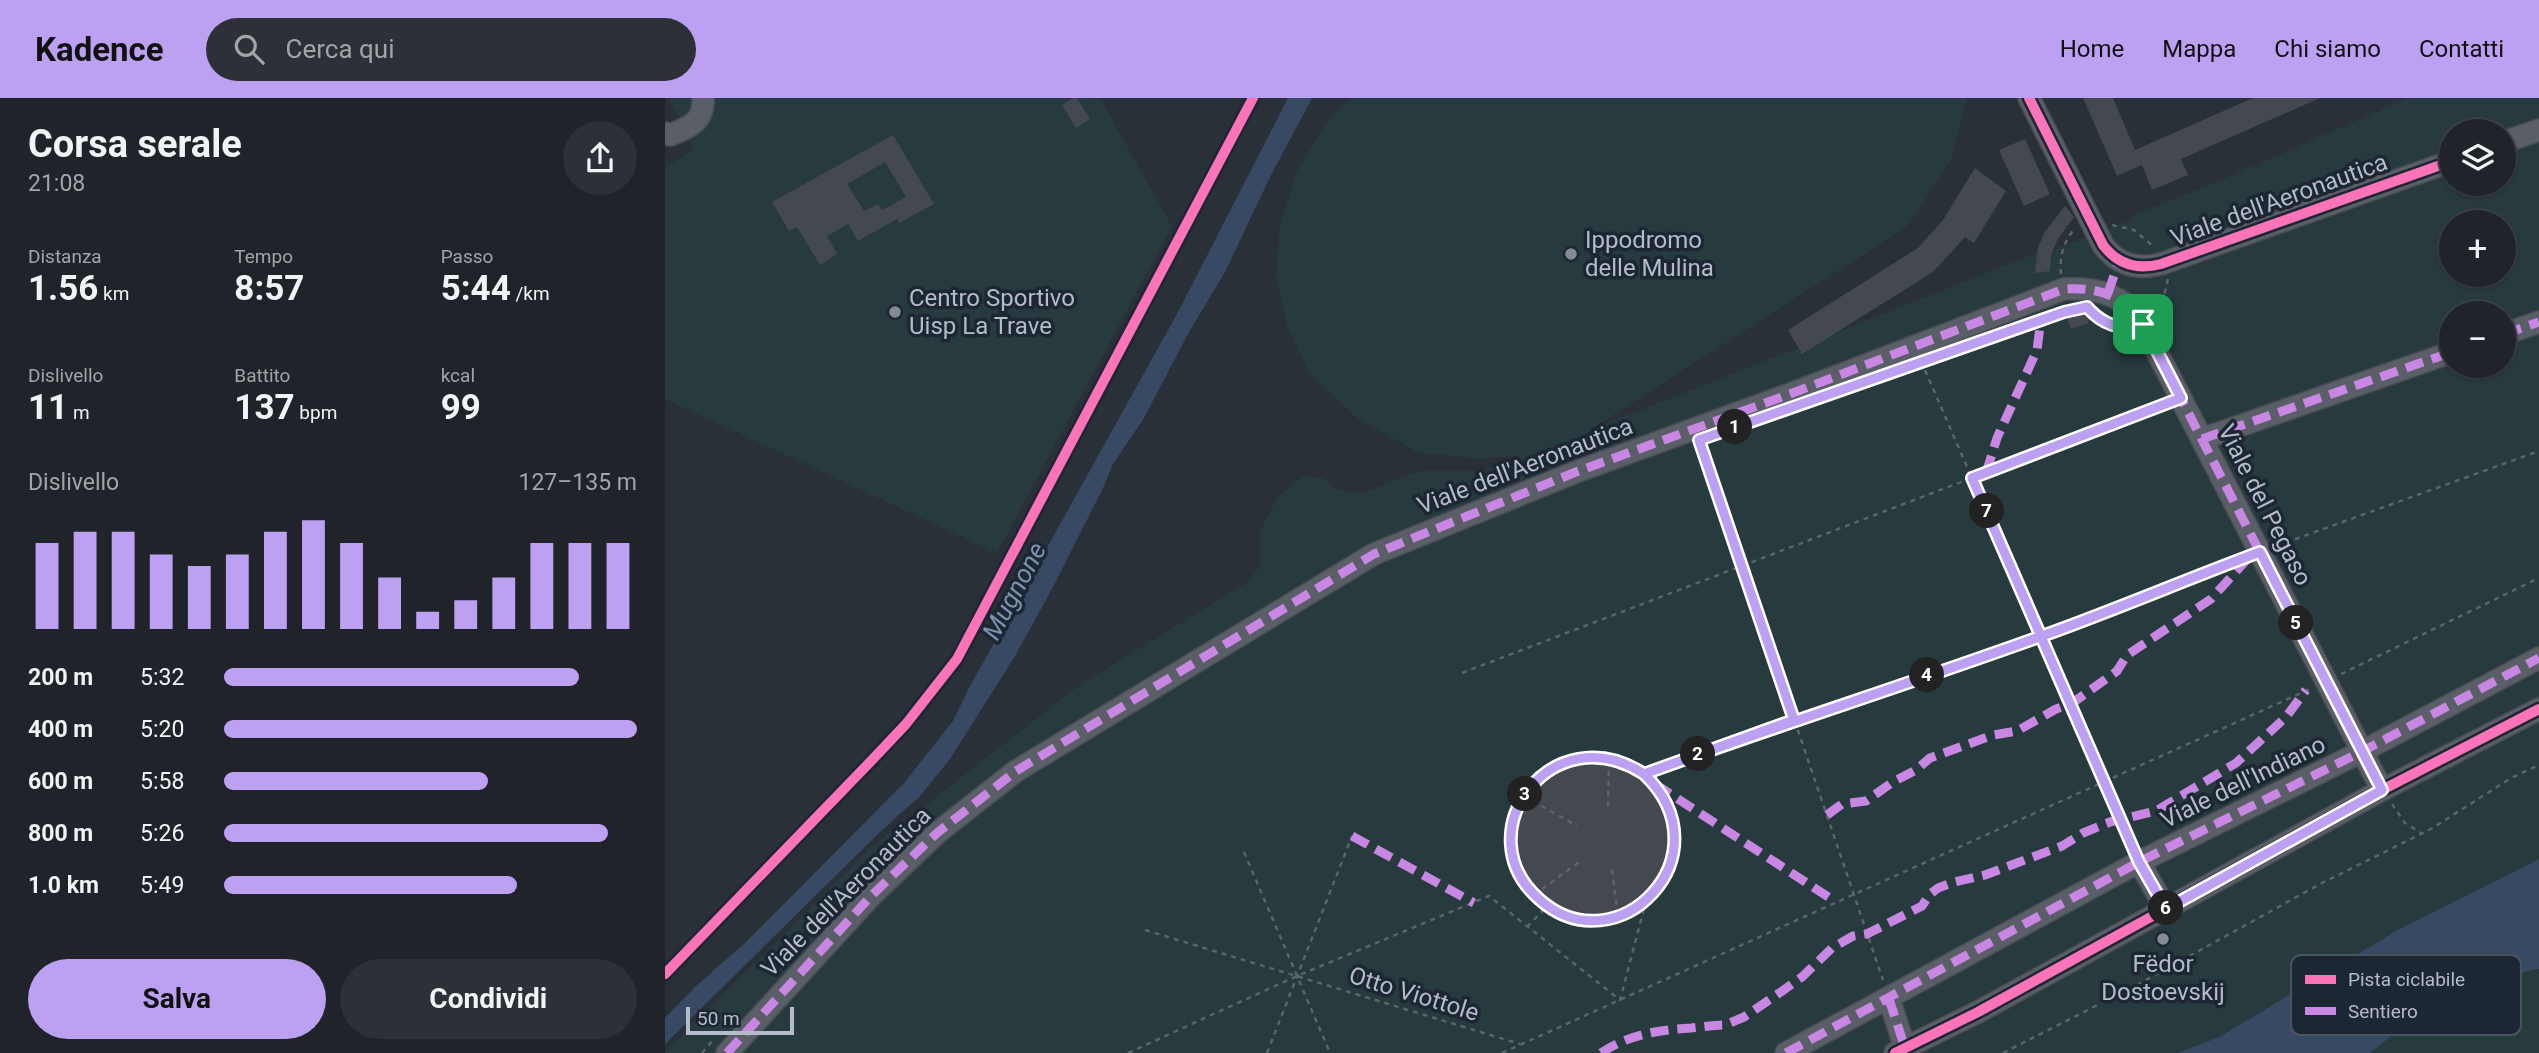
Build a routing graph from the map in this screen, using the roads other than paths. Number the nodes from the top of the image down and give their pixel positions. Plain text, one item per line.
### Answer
1 (703, 98) edge
2 (2029, 98) edge
3 (2539, 130) edge
4 (665, 133) edge
5 (2516, 138) edge
6 (2439, 166) edge
7 (2119, 261) junction
8 (2108, 293) junction
9 (2539, 322) edge
10 (2516, 330) edge
11 (2439, 357) edge
12 (2202, 439) junction
13 (2539, 658) edge
14 (2539, 709) edge
15 (2361, 752) junction
16 (2382, 790) junction
17 (2139, 862) junction
18 (2166, 909) junction
19 (1889, 999) junction
20 (721, 1045) edge
21 (1900, 1050) edge
22 (1786, 1053) edge

1 - 4 street
2 - 7 street
3 - 5 street
6 - 7 street, Viale dell'Aeronautica
7 - 8 street
8 - 12 street, Viale del Pegaso
8 - 20 street, Viale dell'Aeronautica
9 - 10 street
11 - 12 street
12 - 15 street, Viale del Pegaso
13 - 15 street, Viale dell'Indiano
14 - 16 street
15 - 16 street, Viale del Pegaso
15 - 17 street, Viale dell'Indiano
16 - 18 street
17 - 18 street
17 - 19 street, Viale dell'Indiano
18 - 21 street
19 - 21 street
19 - 22 street, Viale dell'Indiano

